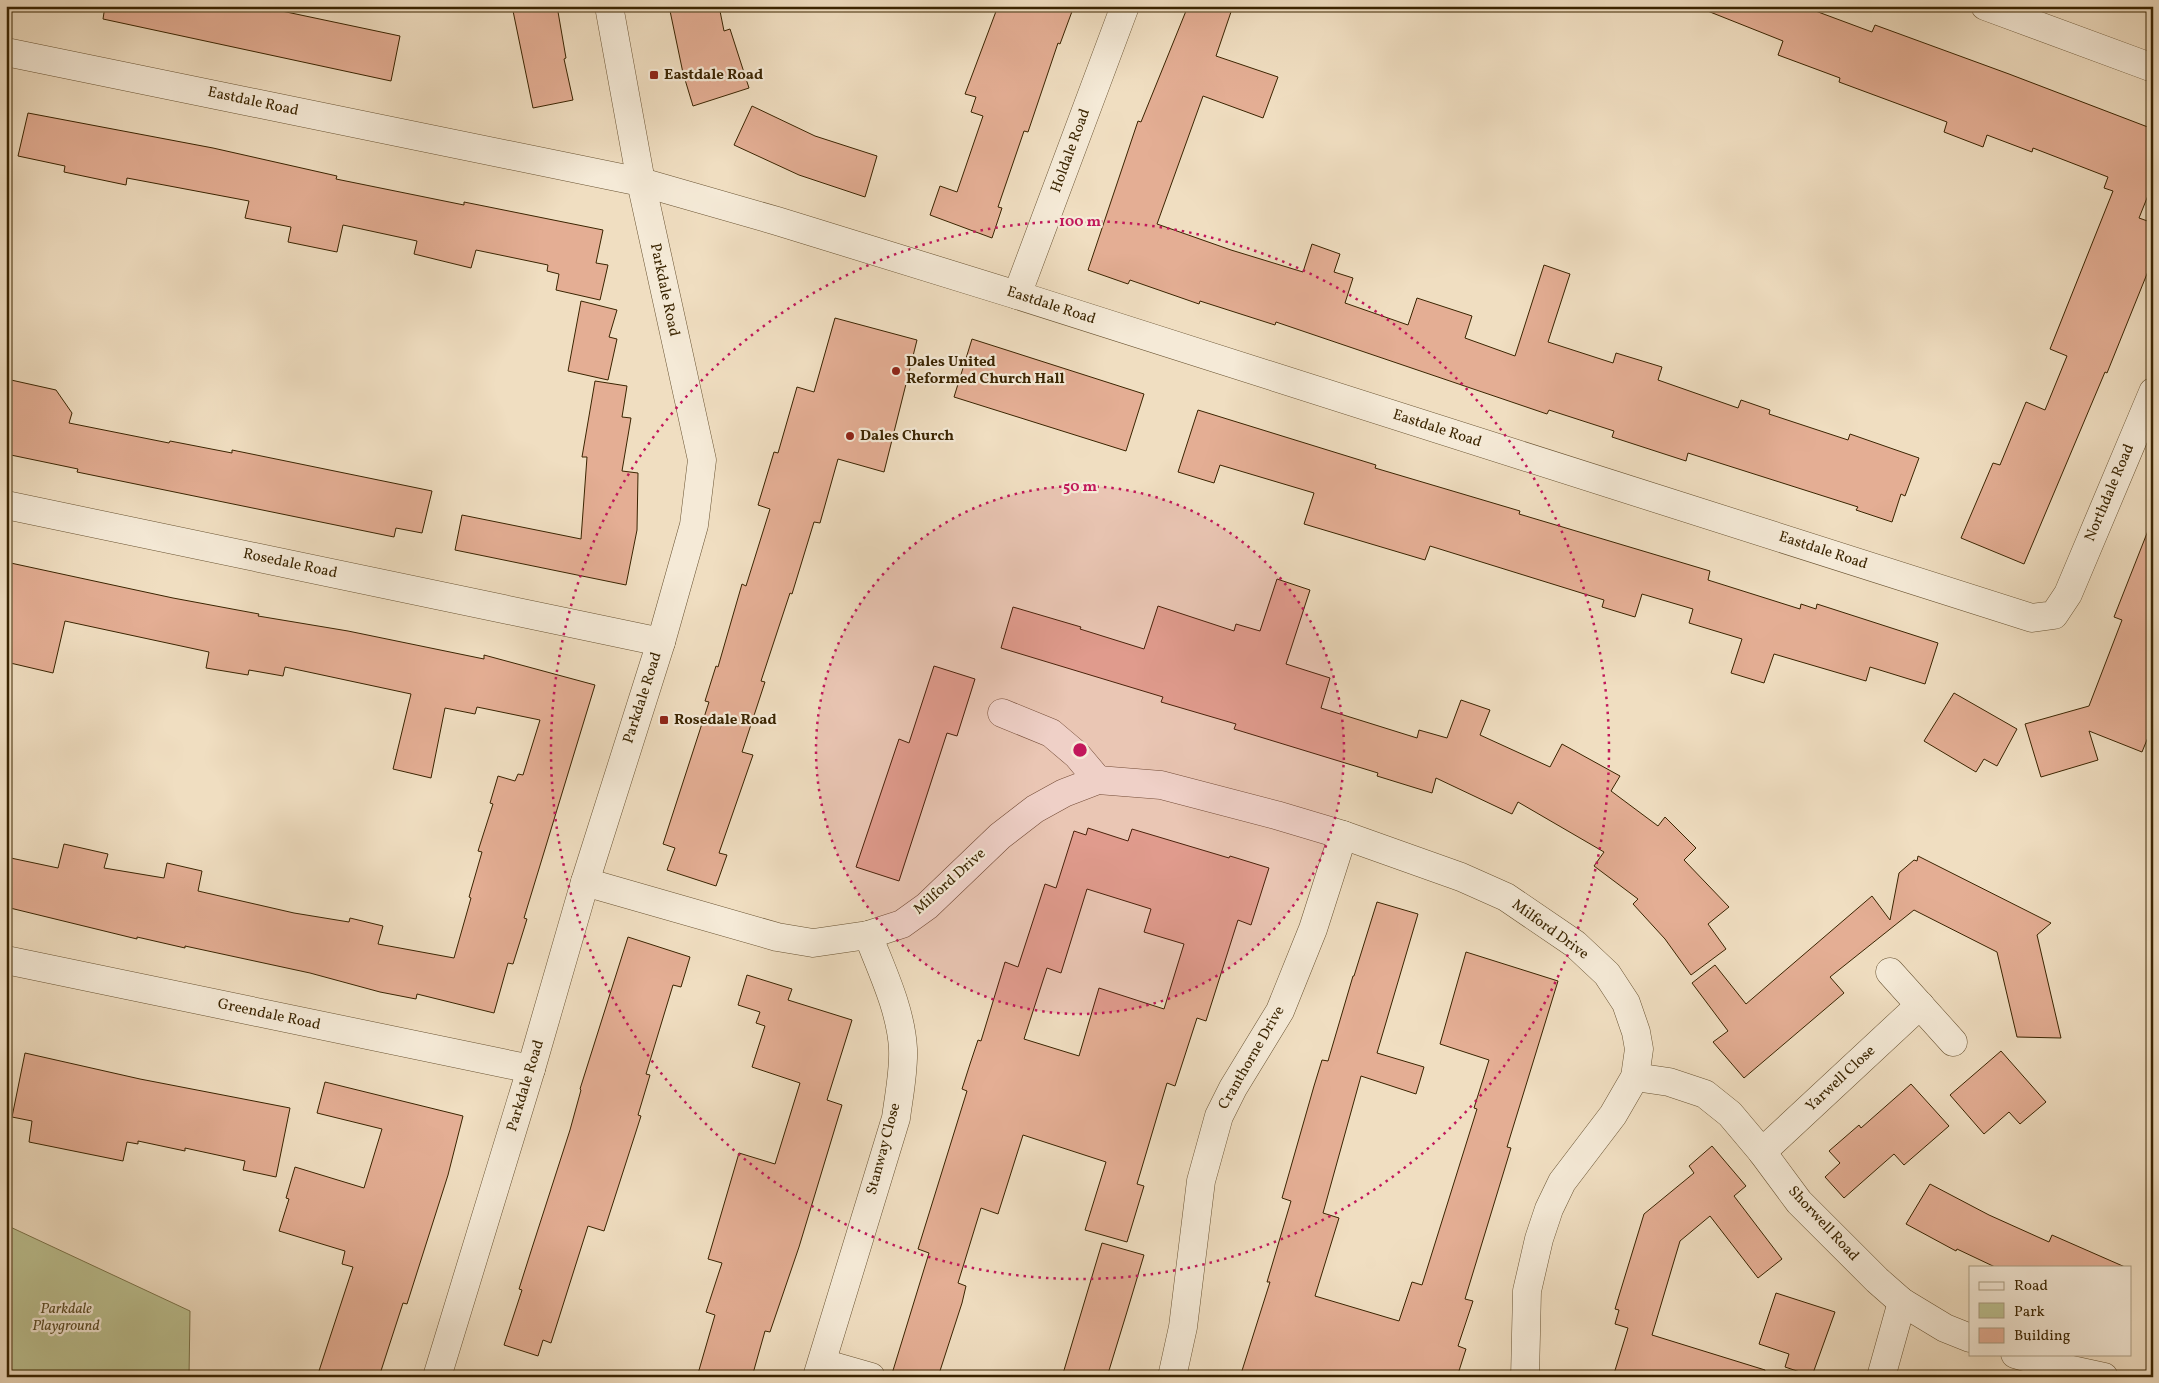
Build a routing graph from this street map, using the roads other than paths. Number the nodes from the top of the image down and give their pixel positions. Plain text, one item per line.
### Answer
1 (609, 6) edge
2 (1125, 6) edge
3 (1985, 6) edge
4 (6, 52) edge
5 (2153, 68) edge
6 (641, 182) junction
7 (1018, 295) junction
8 (2153, 392) edge
9 (6, 505) edge
10 (2068, 594) joint
11 (661, 642) junction
12 (1002, 713) dead end
13 (1098, 780) junction
14 (1343, 835) junction
15 (585, 882) junction
16 (868, 935) junction
17 (6, 960) edge
18 (1890, 972) dead end
19 (1920, 1005) junction
20 (1953, 1042) dead end
21 (531, 1069) junction
22 (1635, 1077) junction
23 (1762, 1152) junction
24 (1902, 1302) junction
25 (1969, 1338) edge
26 (2022, 1356) edge
27 (819, 1370) edge
28 (436, 1377) edge
29 (871, 1377) edge
30 (1172, 1377) edge
31 (1525, 1377) edge
32 (1881, 1377) edge
33 (2104, 1377) edge

1 - 6 street, Parkdale Road
2 - 7 street, Holdale Road
3 - 5 street
4 - 6 street, Eastdale Road
6 - 7 street, Eastdale Road
6 - 11 street, Parkdale Road
7 - 10 street, Eastdale Road
8 - 10 street, Northdale Road
9 - 11 street, Rosedale Road
11 - 15 street, Parkdale Road
12 - 13 street
13 - 14 street, Milford Drive
13 - 16 street, Milford Drive
14 - 22 street, Milford Drive
14 - 30 street, Cranthorne Drive
15 - 16 street, Milford Drive
15 - 21 street, Parkdale Road
16 - 27 street, Stanway Close
17 - 21 street, Greendale Road
18 - 19 street
19 - 20 street
19 - 23 street, Yarwell Close
21 - 28 street, Parkdale Road
22 - 23 street, Shorwell Road
22 - 31 street, Milford Drive
23 - 24 street, Shorwell Road
24 - 25 street, Shorwell Road
24 - 32 street
26 - 33 street
27 - 29 street, Stanway Close

